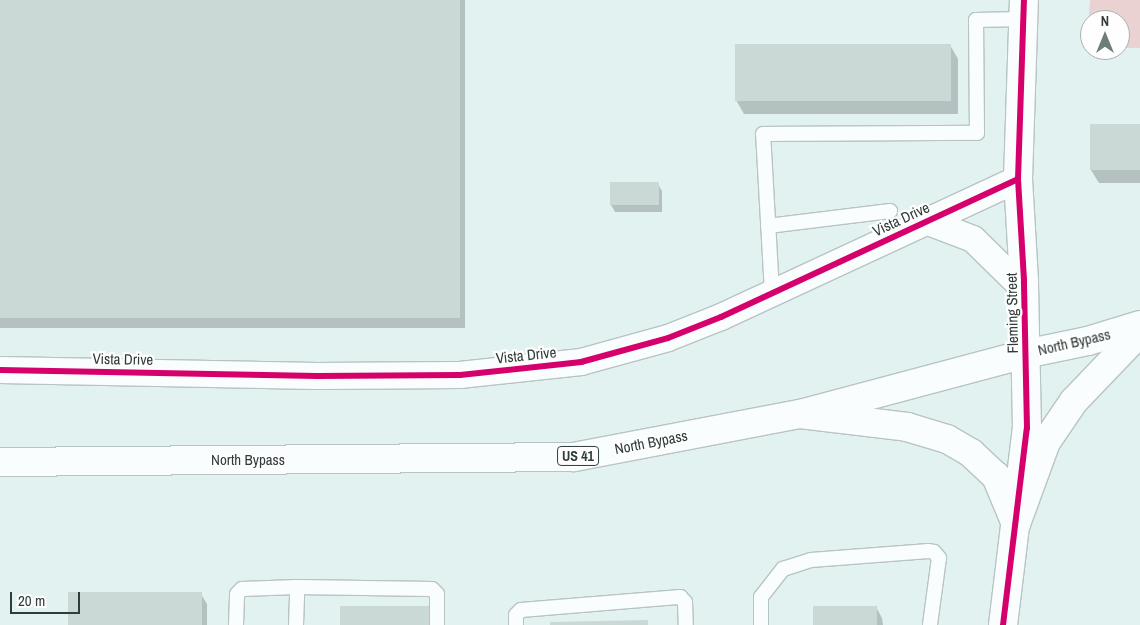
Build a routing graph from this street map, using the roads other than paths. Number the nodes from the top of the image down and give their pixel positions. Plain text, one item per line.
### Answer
1 (1024, 9) edge
2 (1018, 179) junction
3 (890, 211) dead end
4 (926, 222) junction
5 (768, 226) junction
6 (1024, 289) junction
7 (772, 293) junction
8 (1140, 325) edge
9 (1140, 332) edge
10 (1025, 354) junction
11 (0, 370) edge
12 (800, 414) junction
13 (0, 462) edge
14 (1016, 524) junction
15 (297, 587) junction
16 (236, 625) edge
17 (296, 625) edge
18 (437, 625) edge
19 (516, 625) edge
20 (686, 625) edge
21 (761, 625) edge
22 (930, 625) edge
23 (1003, 625) edge

1 - 2 main road, Fleming Street
1 - 5 lane
2 - 4 street, Vista Drive
2 - 6 main road, Fleming Street
3 - 5 lane
4 - 6 street
4 - 7 street, Vista Drive
5 - 7 lane
6 - 10 main road, Fleming Street
7 - 11 street, Vista Drive
8 - 10 main road, North Bypass / US 41
9 - 14 main road
10 - 12 main road, North Bypass / US 41
10 - 14 main road, Fleming Street
12 - 13 main road, North Bypass / US 41
12 - 14 main road
14 - 23 main road, Fleming Street
15 - 16 lane
15 - 17 lane
15 - 18 lane
19 - 20 lane
21 - 22 lane

